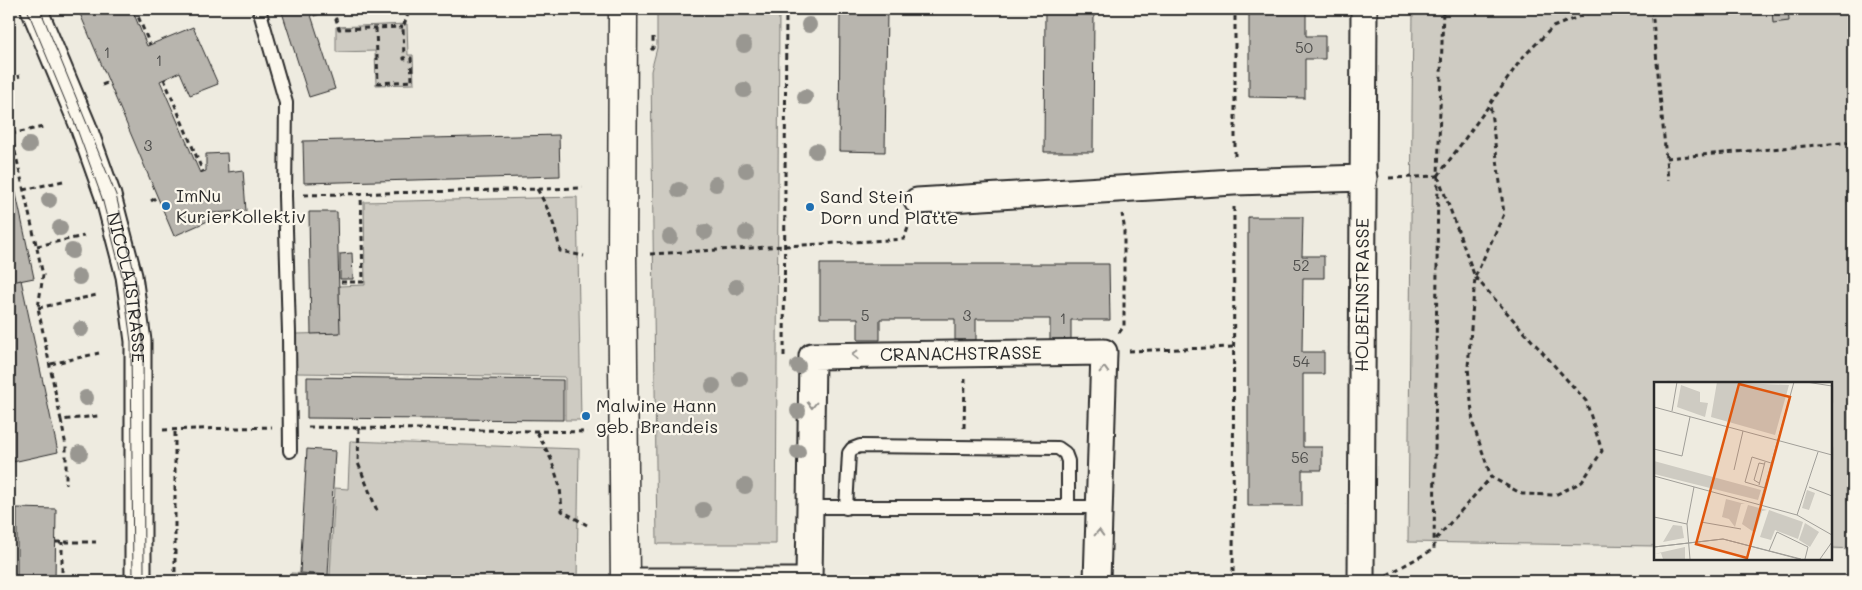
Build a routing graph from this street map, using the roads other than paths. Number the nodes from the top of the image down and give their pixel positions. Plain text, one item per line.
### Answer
1 (34, 9) edge
2 (259, 9) edge
3 (623, 9) edge
4 (1364, 9) edge
5 (1364, 178) junction
6 (917, 201) road end
7 (290, 451) dead end
8 (1099, 507) junction
9 (810, 508) junction
10 (846, 508) junction
11 (1068, 508) junction
12 (1372, 579) edge
13 (138, 581) edge
14 (625, 581) edge
15 (804, 581) edge
16 (809, 581) edge
17 (1097, 581) edge

1 - 13 street, NICOLAISTRASSE
2 - 7 lane
3 - 14 main road
4 - 5 street, HOLBEINSTRASSE
5 - 6 street
5 - 12 street, HOLBEINSTRASSE
8 -> 9 street, CRANACHSTRASSE
8 - 11 lane
17 -> 8 street
9 - 10 lane
9 - 16 street, CRANACHSTRASSE
10 - 11 lane
10 - 11 lane
14 - 15 street

